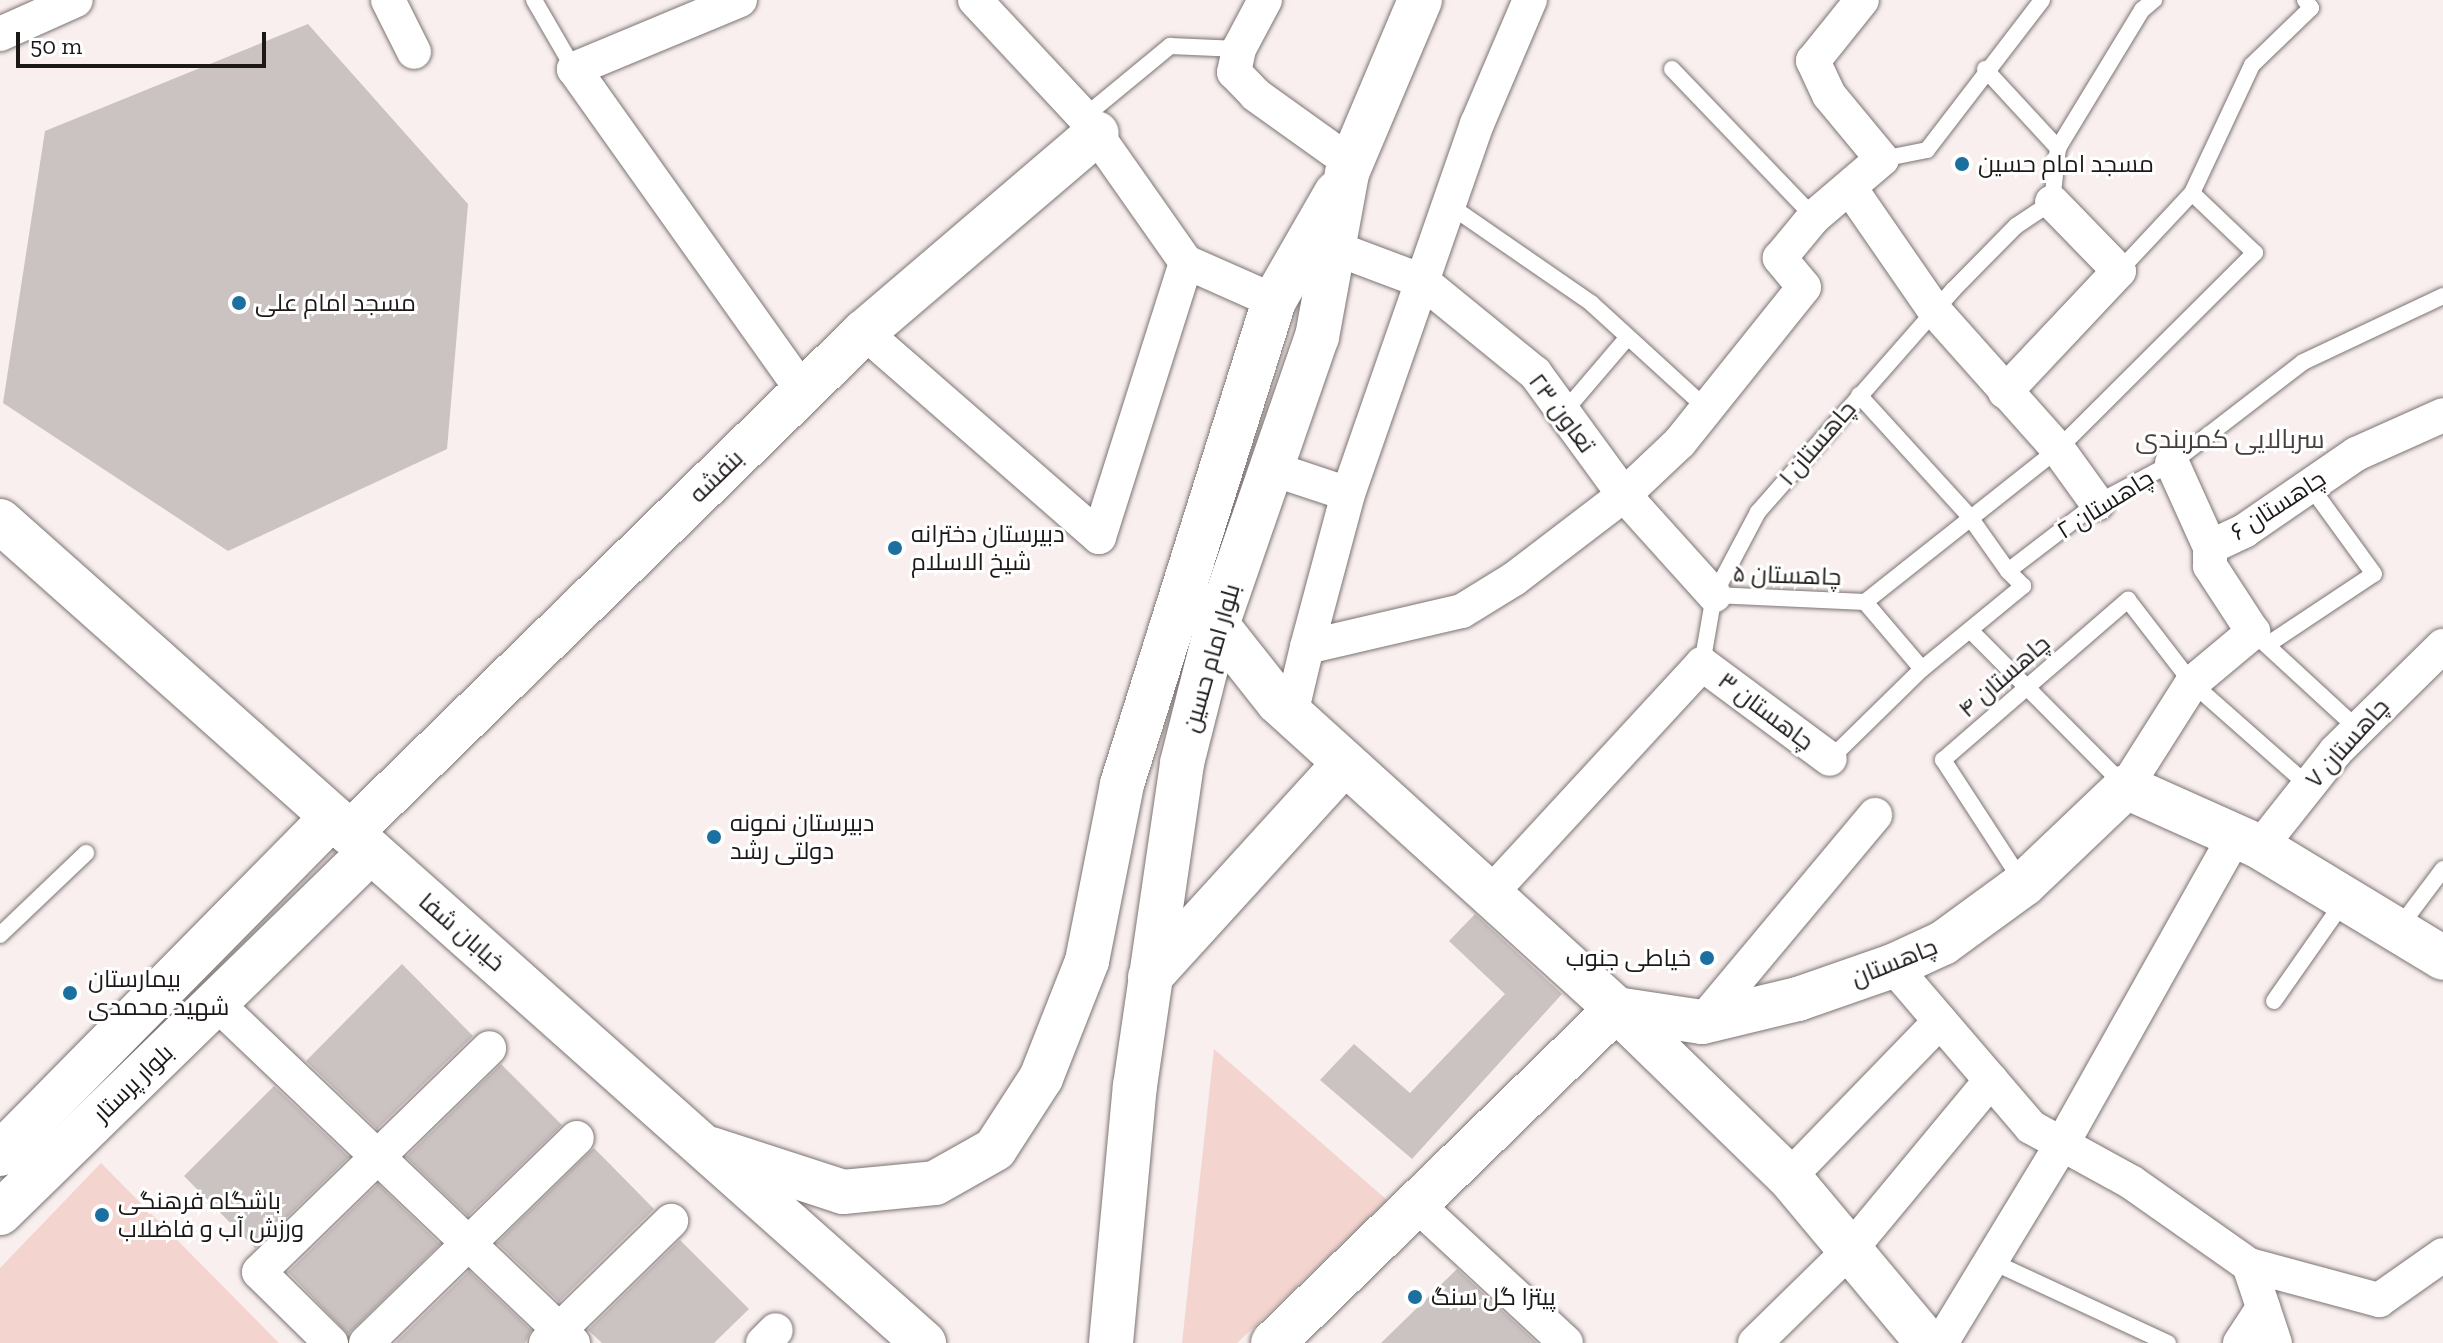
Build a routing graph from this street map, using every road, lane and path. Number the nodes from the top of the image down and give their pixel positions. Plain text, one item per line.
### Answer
1 (76, 0) edge
2 (388, 0) edge
3 (534, 0) edge
4 (740, 0) edge
5 (975, 0) edge
6 (1265, 0) edge
7 (1420, 0) edge
8 (1530, 0) edge
9 (1862, 0) edge
10 (2042, 0) edge
11 (2305, 0) edge
12 (2143, 3) edge
13 (703, 7) edge
14 (0, 34) edge
15 (1239, 49) junction
16 (414, 52) dead end
17 (574, 69) junction
18 (1672, 69) dead end
19 (1985, 69) junction
20 (1090, 125) junction
21 (2058, 148) junction
22 (1882, 159) junction
23 (1349, 168) junction
24 (1850, 188) junction
25 (2192, 193) junction
26 (2052, 202) junction
27 (1449, 205) junction
28 (1814, 217) junction
29 (1337, 249) junction
30 (1186, 262) junction
31 (2119, 271) junction
32 (1422, 281) junction
33 (2443, 296) edge
34 (1274, 301) junction
35 (1935, 311) junction
36 (864, 332) junction
37 (1627, 338) junction
38 (803, 391) junction
39 (2005, 392) junction
40 (1859, 395) junction
41 (1705, 407) junction
42 (1562, 415) junction
43 (2443, 415) edge
44 (2058, 449) junction
45 (2172, 463) junction
46 (1270, 468) junction
47 (2310, 486) junction
48 (1348, 494) junction
49 (1624, 495) junction
50 (2097, 503) junction
51 (1969, 516) junction
52 (0, 521) edge
53 (2210, 547) junction
54 (2008, 571) junction
55 (1714, 595) junction
56 (1865, 602) junction
57 (1217, 625) junction
58 (1970, 630) junction
59 (2260, 639) junction
60 (2443, 646) edge
61 (1307, 647) junction
62 (1702, 664) junction
63 (1922, 669) junction
64 (2192, 683) junction
65 (2027, 687) junction
66 (1291, 714) junction
67 (2358, 729) junction
68 (1830, 759) joint
69 (1344, 764) junction
70 (2309, 786) junction
71 (2126, 787) junction
72 (1875, 815) dead end
73 (351, 834) junction
74 (2247, 841) junction
75 (86, 853) dead end
76 (2443, 869) edge
77 (2024, 884) junction
78 (1489, 895) junction
79 (2345, 899) junction
80 (2397, 931) junction
81 (0, 935) edge
82 (2443, 958) edge
83 (1893, 966) junction
84 (1150, 977) junction
85 (2274, 1001) dead end
86 (216, 1003) junction
87 (1616, 1009) junction
88 (1940, 1021) junction
89 (1702, 1022) junction
90 (489, 1048) dead end
91 (1991, 1080) junction
92 (577, 1138) dead end
93 (2062, 1144) junction
94 (711, 1149) junction
95 (0, 1154) edge
96 (378, 1156) junction
97 (1789, 1177) junction
98 (1414, 1202) junction
99 (0, 1213) edge
100 (671, 1221) dead end
101 (467, 1241) junction
102 (1850, 1250) junction
103 (2443, 1255) edge
104 (1991, 1261) junction
105 (2249, 1265) junction
106 (2263, 1308) junction
107 (559, 1339) edge
108 (331, 1343) edge
109 (366, 1343) edge
110 (924, 1343) edge
111 (1111, 1343) edge
112 (1273, 1343) edge
113 (1566, 1343) edge
114 (1755, 1343) edge
115 (1928, 1343) edge
116 (1941, 1343) edge
117 (2168, 1343) edge
118 (2240, 1343) edge
119 (2275, 1343) edge

1 - 14 street
2 - 16 street
3 - 17 lane
4 - 13 street
5 - 20 street
6 - 15 street
7 - 23 street, بلوار امام حسین
8 - 27 street
9 - 22 street
10 - 19 lane
11 - 25 lane
12 - 21 lane
13 - 17 street
15 - 20 lane
15 - 23 street
17 - 38 street
18 - 28 lane
19 - 21 lane
19 - 22 lane
20 - 30 street
20 - 36 street, بنفشه
21 - 26 lane
22 - 24 street
23 - 29 street, بلوار امام حسین
23 - 34 street
24 - 28 street
24 - 35 street
25 - 31 lane
25 - 44 lane
26 - 31 street
26 - 35 lane, چاهستان ۱
27 - 32 street
27 - 37 lane
28 - 41 street
29 - 32 street, تعاون ۲۳
29 - 46 street, بلوار امام حسین
30 - 34 street
30 - 36 street
31 - 39 street
32 - 42 street, تعاون ۲۳
32 - 48 street
33 - 45 lane, چاهستان ۲
34 - 94 street
35 - 39 street
35 - 40 lane, چاهستان ۱
36 - 38 street, بنفشه
37 - 41 lane
37 - 42 lane
38 - 73 street, بنفشه
39 - 44 street
40 - 51 lane
40 - 55 lane, چاهستان ۱
41 - 49 street
42 - 49 street, تعاون ۲۳
43 - 47 street, چاهستان ۶
44 - 50 street
44 - 51 lane
45 - 50 lane, چاهستان ۲
45 - 53 street
46 - 48 street
46 - 57 street, بلوار امام حسین
47 - 53 street, چاهستان ۶
47 - 59 lane
48 - 61 street
49 - 55 street, تعاون ۲۳
49 - 61 street
50 - 54 lane, چاهستان ۲
51 - 54 lane
51 - 56 lane
52 - 73 street, خیابان شفا
53 - 59 street, چاهستان ۶
54 - 58 lane
55 - 56 lane, چاهستان ۵
55 - 62 lane, چاهستان ۱
56 - 63 lane, چاهستان ۵
57 - 66 street
57 - 84 street, بلوار امام حسین
58 - 63 lane
58 - 65 lane
59 - 64 street
59 - 67 lane
60 - 67 street, چاهستان ۷
61 - 66 street
62 - 68 street, چاهستان ۳
62 - 78 street
63 - 68 lane
64 - 65 lane, چاهستان ۴
64 - 70 lane
64 - 71 street
65 - 71 lane
65 - 77 lane, چاهستان ۴
66 - 69 street
67 - 70 street, چاهستان ۷
69 - 78 street
69 - 84 street
70 - 74 street, چاهستان ۷
71 - 74 street
71 - 77 street, چاهستان
72 - 89 street
73 - 86 street, بلوار پرستار
73 - 94 street, خیابان شفا
73 - 95 street, بلوار پرستار
74 - 79 street
74 - 93 street, چاهستان ۷
75 - 81 lane
76 - 80 lane
77 - 83 street, چاهستان
78 - 87 street
79 - 80 street
79 - 85 lane
80 - 82 street
83 - 88 street
83 - 89 street, چاهستان
84 - 111 street, بلوار امام حسین
86 - 96 street
86 - 99 street, بلوار پرستار
87 - 89 street, چاهستان
87 - 97 street
87 - 98 street
88 - 91 street
88 - 97 street
90 - 96 street
91 - 93 street
91 - 102 street
92 - 101 street
93 - 104 street, چاهستان ۷
93 - 105 street
94 - 110 street, خیابان شفا
96 - 101 street
96 - 108 street
97 - 102 street
98 - 112 street
98 - 113 street
100 - 107 street
101 - 107 street
101 - 109 street
102 - 114 street
102 - 115 street
103 - 105 street
104 - 116 street, چاهستان ۷
104 - 117 lane
105 - 106 street
106 - 118 street
106 - 119 street

